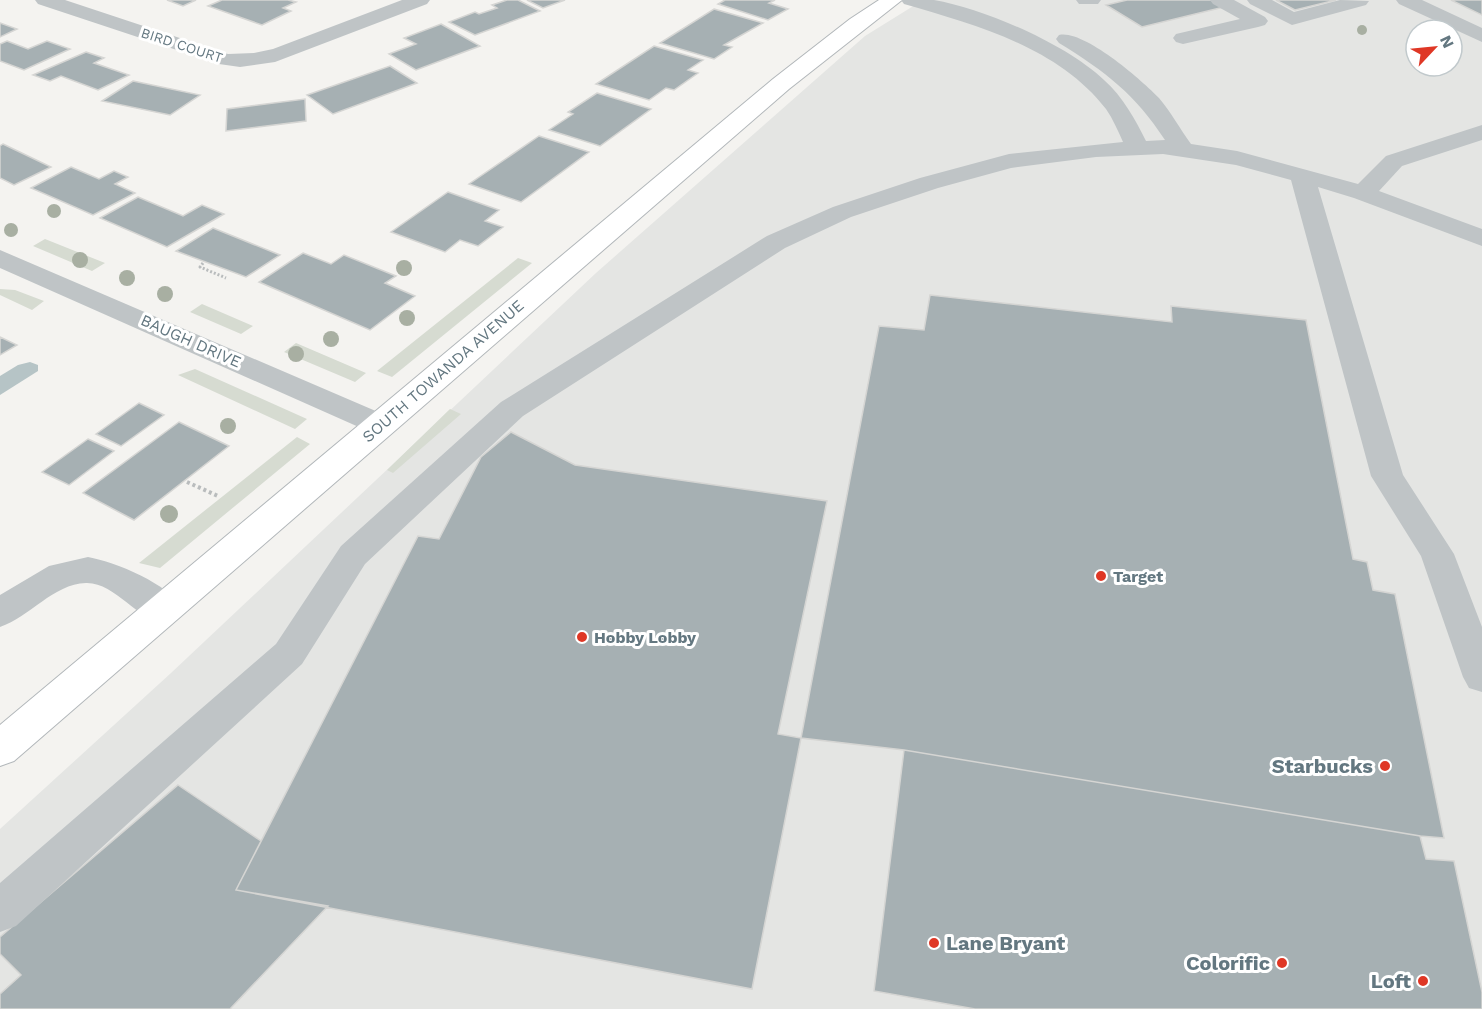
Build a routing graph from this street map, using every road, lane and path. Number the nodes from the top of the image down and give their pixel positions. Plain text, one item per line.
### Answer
1 (45, 0) edge
2 (420, 0) edge
3 (892, 0) edge
4 (911, 0) edge
5 (965, 0) edge
6 (1086, 0) edge
7 (1091, 0) edge
8 (1220, 0) edge
9 (1257, 0) edge
10 (1356, 0) edge
11 (1406, 0) edge
12 (1482, 36) edge
13 (1183, 38) dead end
14 (1478, 136) edge
15 (1138, 148) junction
16 (1183, 149) junction
17 (1302, 175) junction
18 (1363, 193) junction
19 (1482, 238) edge
20 (203, 263) dead end
21 (4, 264) edge
22 (226, 278) dead end
23 (381, 425) junction
24 (187, 482) dead end
25 (218, 496) dead end
26 (165, 609) junction
27 (0, 613) edge
28 (1482, 677) edge
29 (0, 749) edge
30 (0, 912) edge

1 - 2 street, BIRD COURT
3 - 23 main road, SOUTH TOWANDA AVENUE
4 - 15 street
5 - 16 street
6 - 7 street
8 - 13 street
9 - 10 street
11 - 12 street
14 - 18 street
15 - 16 street
15 - 30 street
16 - 17 street
17 - 18 street
17 - 28 street
18 - 19 street
20 - 22 path
21 - 23 street, BAUGH DRIVE
23 - 26 main road, SOUTH TOWANDA AVENUE
24 - 25 path
26 - 27 street
26 - 29 main road, SOUTH TOWANDA AVENUE

